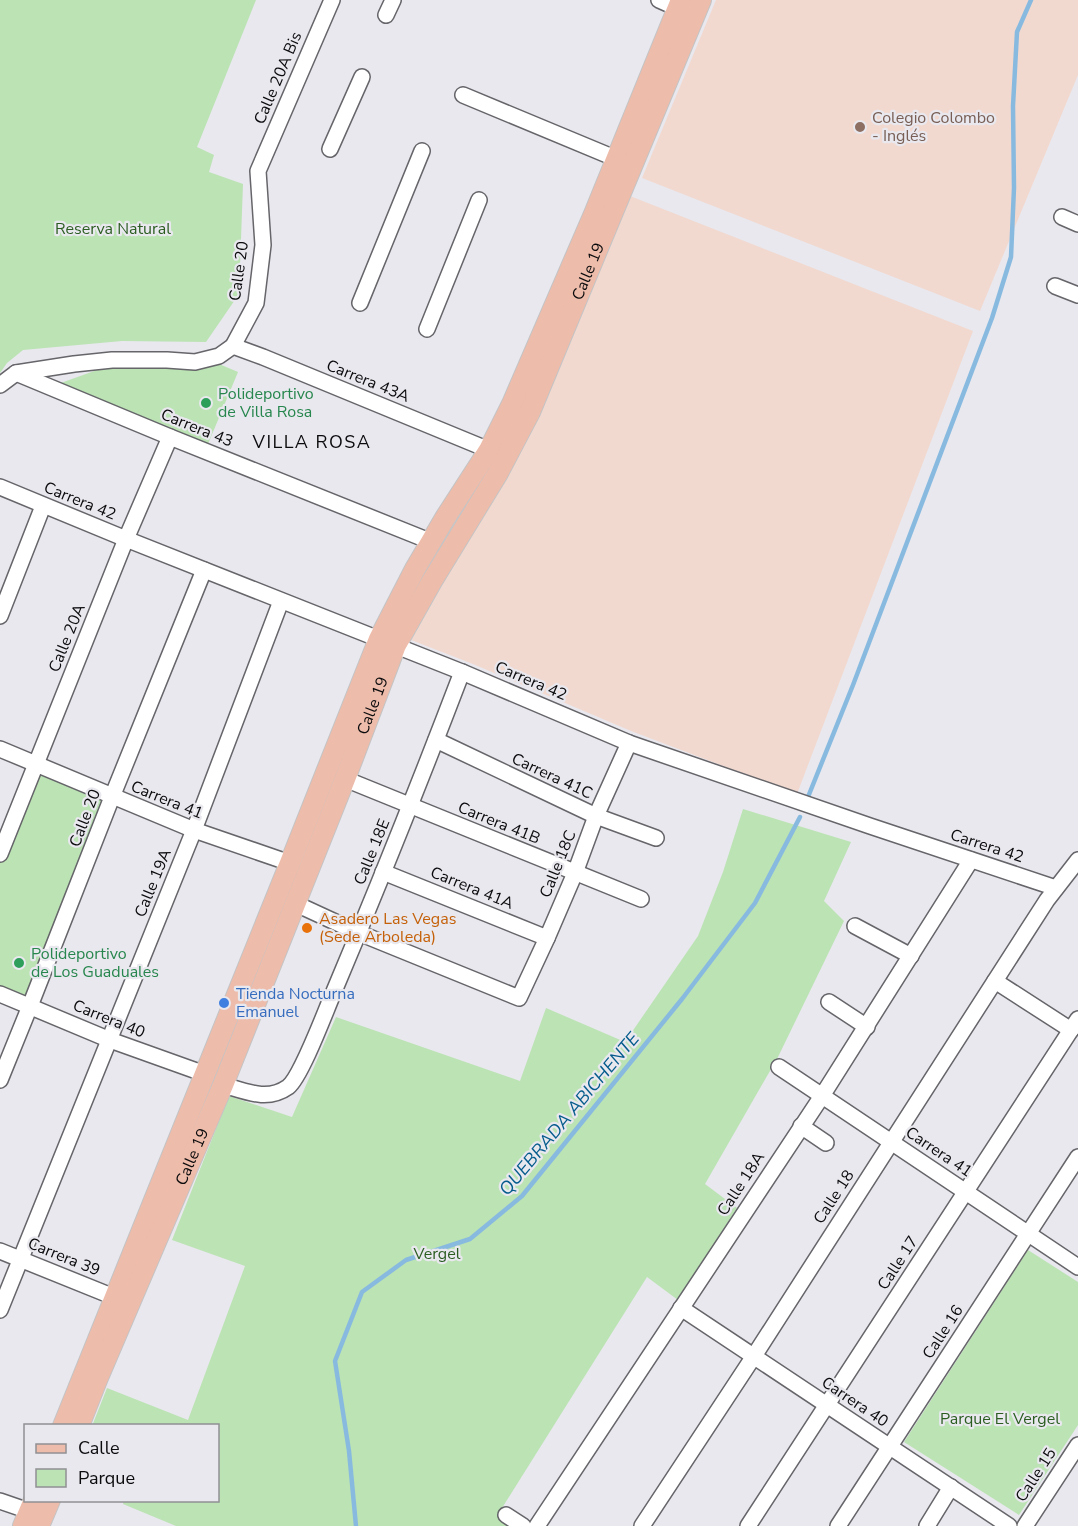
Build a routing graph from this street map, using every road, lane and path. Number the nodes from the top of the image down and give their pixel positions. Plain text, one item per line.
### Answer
1 (332, 0) edge
2 (393, 0) edge
3 (701, 0) edge
4 (672, 3) edge
5 (386, 15) dead end
6 (362, 77) dead end
7 (463, 95) dead end
8 (330, 149) dead end
9 (422, 151) dead end
10 (617, 159) junction
11 (258, 171) joint
12 (479, 200) dead end
13 (1062, 217) dead end
14 (1078, 224) edge
15 (1055, 286) dead end
16 (1078, 295) edge
17 (360, 303) dead end
18 (427, 329) dead end
19 (233, 346) junction
20 (16, 373) junction
21 (0, 385) edge
22 (170, 437) junction
23 (489, 450) junction
24 (0, 487) edge
25 (43, 506) junction
26 (126, 539) junction
27 (432, 542) junction
28 (204, 570) junction
29 (281, 601) junction
30 (0, 616) edge
31 (388, 642) junction
32 (462, 672) junction
33 (436, 741) junction
34 (630, 743) junction
35 (0, 749) edge
36 (36, 763) junction
37 (345, 779) junction
38 (112, 797) junction
39 (410, 806) junction
40 (596, 816) junction
41 (194, 830) junction
42 (656, 838) dead end
43 (0, 854) edge
44 (972, 860) junction
45 (1078, 860) edge
46 (290, 864) junction
47 (383, 872) junction
48 (575, 873) junction
49 (1056, 888) junction
50 (641, 899) dead end
51 (294, 903) junction
52 (855, 926) dead end
53 (359, 933) junction
54 (547, 938) junction
55 (911, 956) junction
56 (995, 981) junction
57 (0, 994) edge
58 (829, 1002) dead end
59 (30, 1006) junction
60 (1075, 1025) edge
61 (867, 1027) junction
62 (110, 1040) junction
63 (779, 1067) dead end
64 (205, 1074) junction
65 (0, 1080) edge
66 (223, 1085) junction
67 (822, 1096) junction
68 (801, 1126) junction
69 (891, 1142) junction
70 (826, 1143) dead end
71 (1078, 1157) edge
72 (966, 1192) junction
73 (1028, 1234) junction
74 (0, 1251) edge
75 (20, 1259) junction
76 (1078, 1267) edge
77 (114, 1297) junction
78 (681, 1308) junction
79 (0, 1310) edge
80 (754, 1356) junction
81 (827, 1405) junction
82 (63, 1424) edge
83 (79, 1424) edge
84 (1078, 1445) edge
85 (890, 1447) junction
86 (951, 1487) junction
87 (0, 1501) edge
88 (48, 1502) edge
89 (506, 1515) dead end
90 (31, 1516) edge
91 (523, 1526) edge
92 (537, 1526) edge
93 (642, 1526) edge
94 (748, 1526) edge
95 (838, 1526) edge
96 (927, 1526) edge
97 (1009, 1526) edge
98 (1025, 1526) edge

1 - 11 street, Calle 20A Bis
2 - 5 street
3 - 31 main road, Calle 19
4 - 10 main road, Calle 19
6 - 8 street
7 - 10 street
9 - 17 street
10 - 23 main road, Calle 19
11 - 19 street, Calle 20
12 - 18 street
13 - 14 street
15 - 16 street
19 - 20 street
19 - 23 street, Carrera 43A
20 - 21 street
20 - 22 street, Carrera 43
22 - 26 street, Calle 20A
22 - 27 street, Carrera 43
23 - 27 main road, Calle 19
24 - 25 street, Carrera 42
25 - 26 street, Carrera 42
25 - 30 street
26 - 28 street, Carrera 42
26 - 36 street, Calle 20A
27 - 31 main road, Calle 19
28 - 29 street, Carrera 42
28 - 38 street, Calle 20
29 - 31 street, Carrera 42
29 - 41 street, Calle 19A
31 - 32 street, Carrera 42
31 - 37 main road, Calle 19
31 - 46 main road, Calle 19
32 - 33 street, Calle 18E
32 - 34 street, Carrera 42
33 - 39 street, Calle 18E
33 - 40 street, Carrera 41C
34 - 40 street, Calle 18C
34 - 44 street, Carrera 42
35 - 36 street, Carrera 41
36 - 38 street, Carrera 41
36 - 43 street, Calle 20A
37 - 39 street, Carrera 41B
37 - 51 main road, Calle 19
38 - 41 street, Carrera 41
38 - 59 street, Calle 20
39 - 47 street, Calle 18E
39 - 48 street, Carrera 41B
40 - 42 street, Carrera 41C
40 - 48 street, Calle 18C
41 - 46 street, Carrera 41
41 - 62 street, Calle 19A
44 - 49 street, Carrera 42
44 - 55 street, Calle 18A
45 - 49 street, Calle 18
46 - 64 main road, Calle 19
47 - 53 street, Calle 18E
47 - 54 street, Carrera 41A
48 - 50 street, Carrera 41B
48 - 54 street, Calle 18C
49 - 56 street, Calle 18
51 - 53 street
51 - 66 main road, Calle 19
52 - 55 street
53 - 54 street, Calle 18C
53 - 66 street, Calle 18E
55 - 61 street, Calle 18A
56 - 60 street
56 - 69 street, Calle 18
57 - 59 street, Carrera 40
58 - 61 street
59 - 62 street, Carrera 40
59 - 65 street, Calle 20
60 - 72 street, Calle 17
61 - 67 street, Calle 18A
62 - 64 street, Carrera 40
62 - 75 street, Calle 19A
63 - 67 street, Carrera 41
64 - 77 main road, Calle 19
66 - 83 main road, Calle 19
67 - 68 street, Calle 18A
67 - 69 street, Carrera 41
68 - 70 street
68 - 78 street, Calle 18A
69 - 72 street, Carrera 41
69 - 80 street, Calle 18
71 - 73 street, Calle 16
72 - 73 street, Carrera 41
72 - 81 street, Calle 17
73 - 76 street, Carrera 41
73 - 85 street, Calle 16
74 - 75 street, Carrera 39
75 - 77 street, Carrera 39
75 - 79 street, Calle 19A
77 - 82 main road, Calle 19
78 - 80 street, Carrera 40
78 - 92 street, Calle 18A
80 - 81 street, Carrera 40
80 - 93 street, Calle 18
81 - 85 street, Carrera 40
81 - 94 street, Calle 17
84 - 98 street, Calle 15
85 - 86 street, Carrera 40
85 - 95 street, Calle 16
86 - 96 street
86 - 97 street, Carrera 40
87 - 90 street
88 - 90 main road
89 - 91 street

